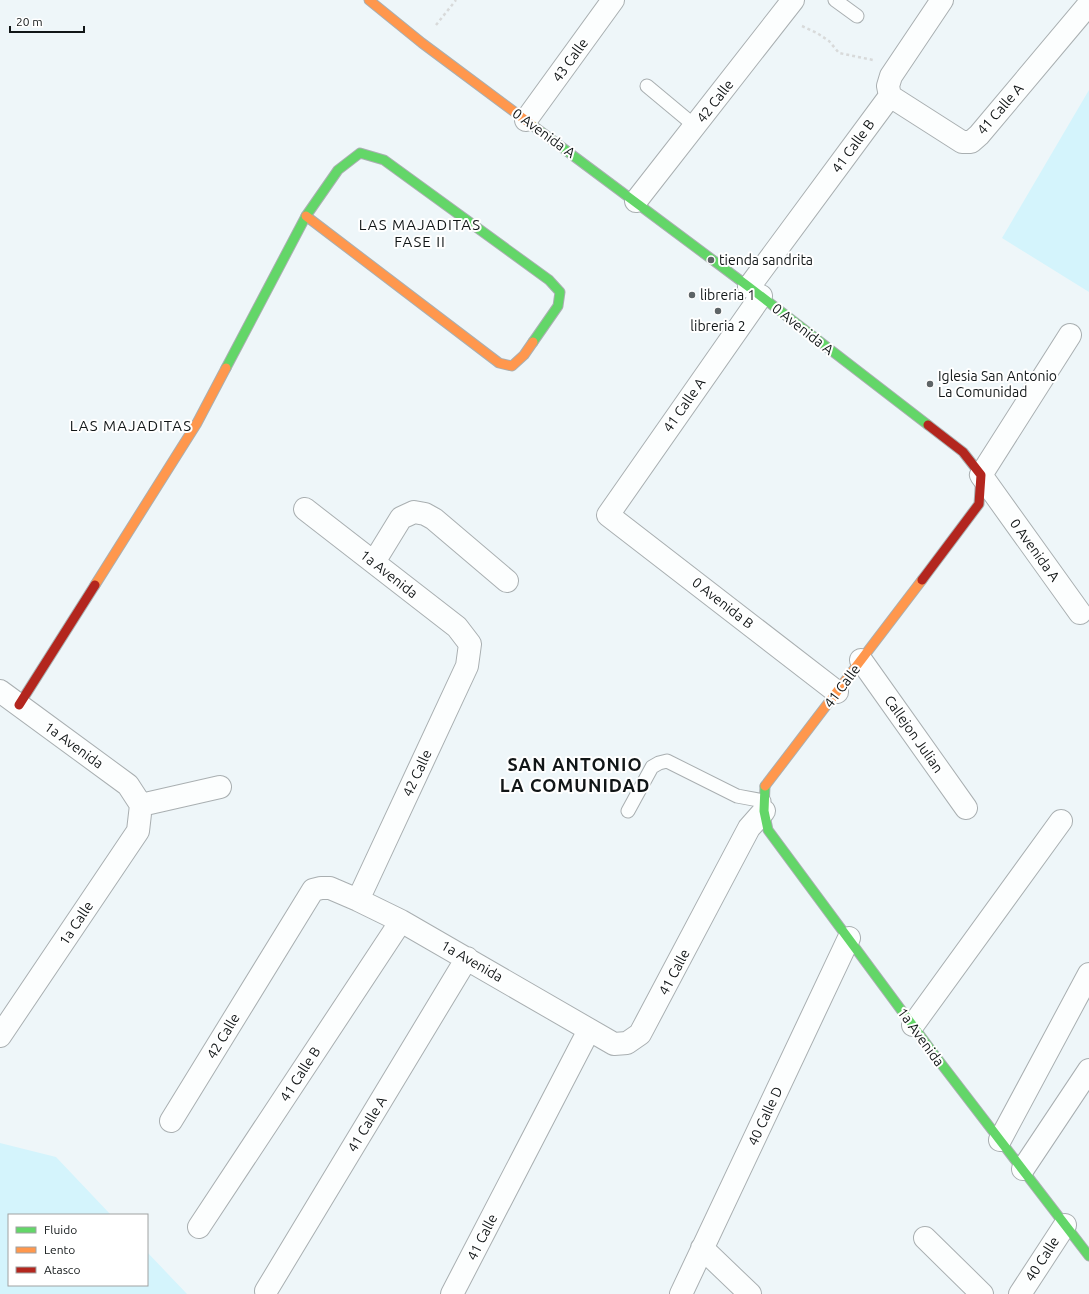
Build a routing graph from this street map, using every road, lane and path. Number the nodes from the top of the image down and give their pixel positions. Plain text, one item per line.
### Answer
1 (369, 0) edge
2 (456, 0) edge
3 (613, 0) edge
4 (835, 0) edge
5 (942, 0) edge
6 (1089, 4) edge
7 (786, 8) edge
8 (858, 16) dead end
9 (422, 43) junction
10 (647, 86) dead end
11 (891, 86) junction
12 (526, 120) junction
13 (695, 126) junction
14 (636, 201) junction
15 (306, 216) junction
16 (755, 291) junction
17 (1070, 335) dead end
18 (981, 475) junction
19 (304, 509) dead end
20 (608, 515) joint
21 (374, 562) junction
22 (507, 581) dead end
23 (1080, 612) dead end
24 (470, 644) joint
25 (861, 660) junction
26 (0, 691) edge
27 (837, 692) junction
28 (19, 705) junction
29 (220, 787) dead end
30 (140, 805) junction
31 (764, 806) junction
32 (966, 808) dead end
33 (628, 811) dead end
34 (1061, 821) dead end
35 (313, 890) joint
36 (358, 900) junction
37 (401, 921) junction
38 (849, 938) junction
39 (467, 958) junction
40 (1089, 974) edge
41 (913, 1026) junction
42 (589, 1030) junction
43 (0, 1036) edge
44 (627, 1043) joint
45 (1089, 1070) edge
46 (171, 1121) dead end
47 (1000, 1140) junction
48 (1022, 1169) junction
49 (1065, 1225) junction
50 (199, 1227) dead end
51 (925, 1238) dead end
52 (702, 1248) junction
53 (1089, 1256) edge
54 (266, 1290) dead end
55 (452, 1294) edge
56 (681, 1294) edge
57 (750, 1294) edge
58 (982, 1294) edge
59 (1020, 1294) edge

1 - 9 street, 0 Avenida A
2 - 9 path
3 - 12 street, 43 Calle
4 - 8 lane
5 - 11 street, 41 Calle B
6 - 11 street, 41 Calle A
7 - 11 path
7 - 13 street, 42 Calle
9 - 12 street, 0 Avenida A
10 - 13 lane
11 - 16 street, 41 Calle B
12 - 14 street, 0 Avenida A
13 - 14 street, 42 Calle
14 - 16 street, 0 Avenida A
15 - 15 street
15 - 28 street
16 - 18 street, 0 Avenida A
16 - 20 street, 41 Calle A
17 - 18 street, 41 Calle
18 - 23 street, 0 Avenida A
18 - 25 street, 41 Calle
19 - 21 street, 1a Avenida
20 - 27 street, 0 Avenida B
21 - 22 street
21 - 24 street, 1a Avenida
24 - 36 street, 42 Calle
25 - 27 street, 41 Calle
25 - 32 street, Callejon Julian
26 - 28 street, 1a Avenida
27 - 31 street, 41 Calle
28 - 30 street, 1a Avenida
29 - 30 street
30 - 43 street, 1a Calle
31 - 33 lane
31 - 38 street, 1a Avenida
31 - 44 street, 41 Calle
34 - 41 street
35 - 36 street, 1a Avenida
35 - 46 street, 42 Calle
36 - 37 street, 1a Avenida
37 - 39 street, 1a Avenida
37 - 50 street, 41 Calle B
38 - 41 street, 1a Avenida
38 - 52 street, 40 Calle D
39 - 42 street, 1a Avenida
39 - 54 street, 41 Calle A
40 - 47 street
41 - 47 street, 1a Avenida
42 - 44 street, 1a Avenida
42 - 55 street, 41 Calle
45 - 48 street
47 - 48 street, 1a Avenida
48 - 49 street, 1a Avenida
49 - 53 street, 1a Avenida
49 - 59 street, 40 Calle
51 - 58 street
52 - 56 street, 40 Calle D
52 - 57 street

